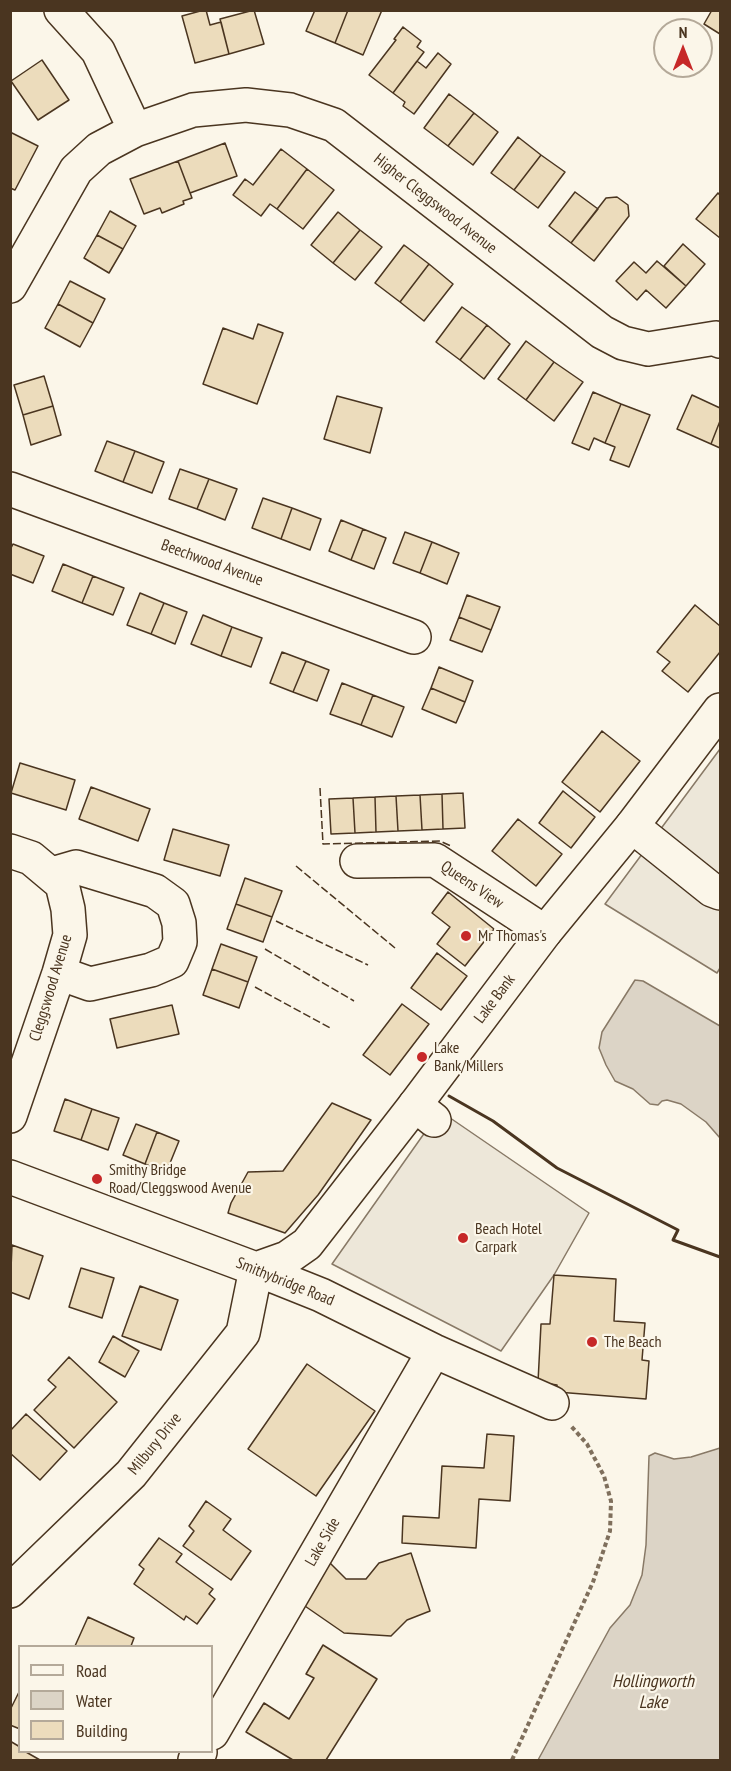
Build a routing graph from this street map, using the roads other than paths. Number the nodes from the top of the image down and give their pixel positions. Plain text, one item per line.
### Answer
1 (61, 10) edge
2 (135, 130) junction
3 (10, 286) edge
4 (719, 335) edge
5 (10, 489) edge
6 (414, 637) dead end
7 (720, 710) edge
8 (632, 826) junction
9 (10, 851) edge
10 (357, 861) dead end
11 (52, 874) junction
12 (720, 893) edge
13 (545, 932) junction
14 (59, 974) junction
15 (10, 1116) edge
16 (10, 1177) edge
17 (256, 1269) junction
18 (434, 1350) junction
19 (552, 1403) road end
20 (10, 1592) edge
21 (213, 1730) edge

1 - 2 street
2 - 3 street
2 - 4 street, Higher Cleggswood Avenue
5 - 6 street, Beechwood Avenue
7 - 8 street, Lake Bank
8 - 12 street
8 - 13 street, Lake Bank
9 - 11 street, Cleggswood Avenue
10 - 13 street, Queens View
11 - 14 street, Cleggswood Avenue
11 - 14 street
13 - 17 street, Lake Bank
14 - 15 street, Cleggswood Avenue
16 - 17 street, Smithybridge Road
17 - 18 street, Smithybridge Road
17 - 20 street, Milbury Drive
18 - 19 street, Smithybridge Road
18 - 21 street, Lake Side

